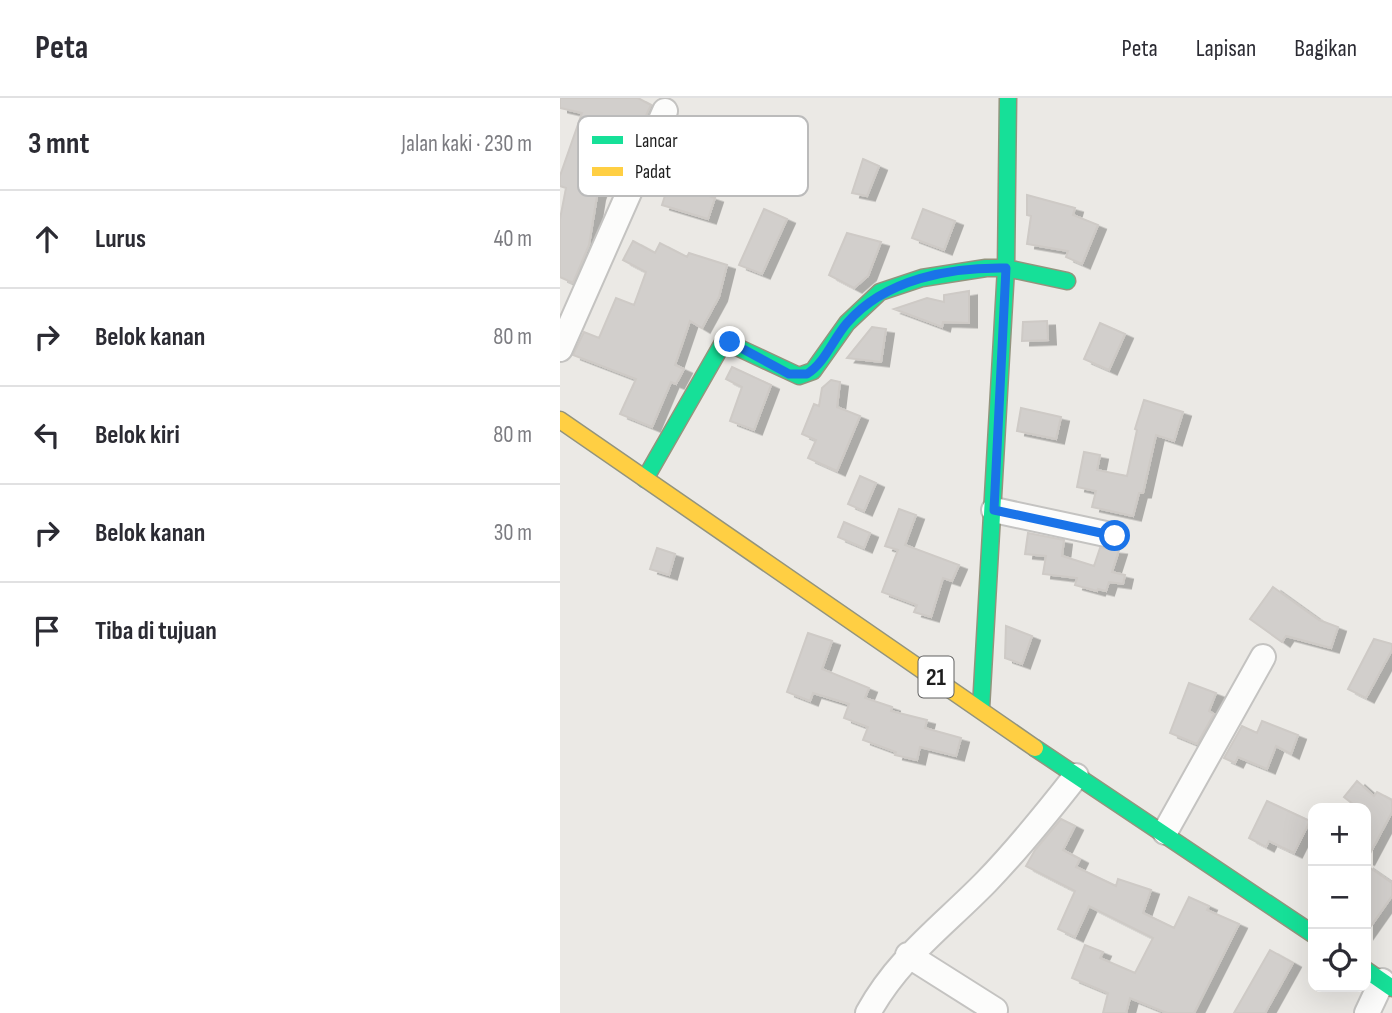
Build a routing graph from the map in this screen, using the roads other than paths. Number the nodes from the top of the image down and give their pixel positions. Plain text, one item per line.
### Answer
1 (1008, 98) edge
2 (666, 111) dead end
3 (664, 116) edge
4 (628, 196) edge
5 (1006, 268) junction
6 (1067, 281) dead end
7 (560, 349) edge
8 (560, 420) edge
9 (645, 479) junction
10 (994, 510) junction
11 (1115, 536) dead end
12 (1264, 657) dead end
13 (981, 708) junction
14 (1076, 776) junction
15 (1166, 832) junction
16 (1308, 931) edge
17 (908, 955) junction
18 (1380, 979) edge
19 (868, 1013) edge
20 (993, 1013) edge
21 (1367, 1013) edge

1 - 5 main road
2 - 3 street
4 - 7 street
5 - 6 main road
5 - 9 main road
5 - 10 main road
8 - 9 main road, 21
9 - 13 main road, 21
10 - 11 street
10 - 13 main road
12 - 15 street
13 - 14 main road, 21
14 - 15 main road, 21
14 - 17 street
15 - 16 main road, 21
17 - 19 street
17 - 20 street
18 - 21 street

